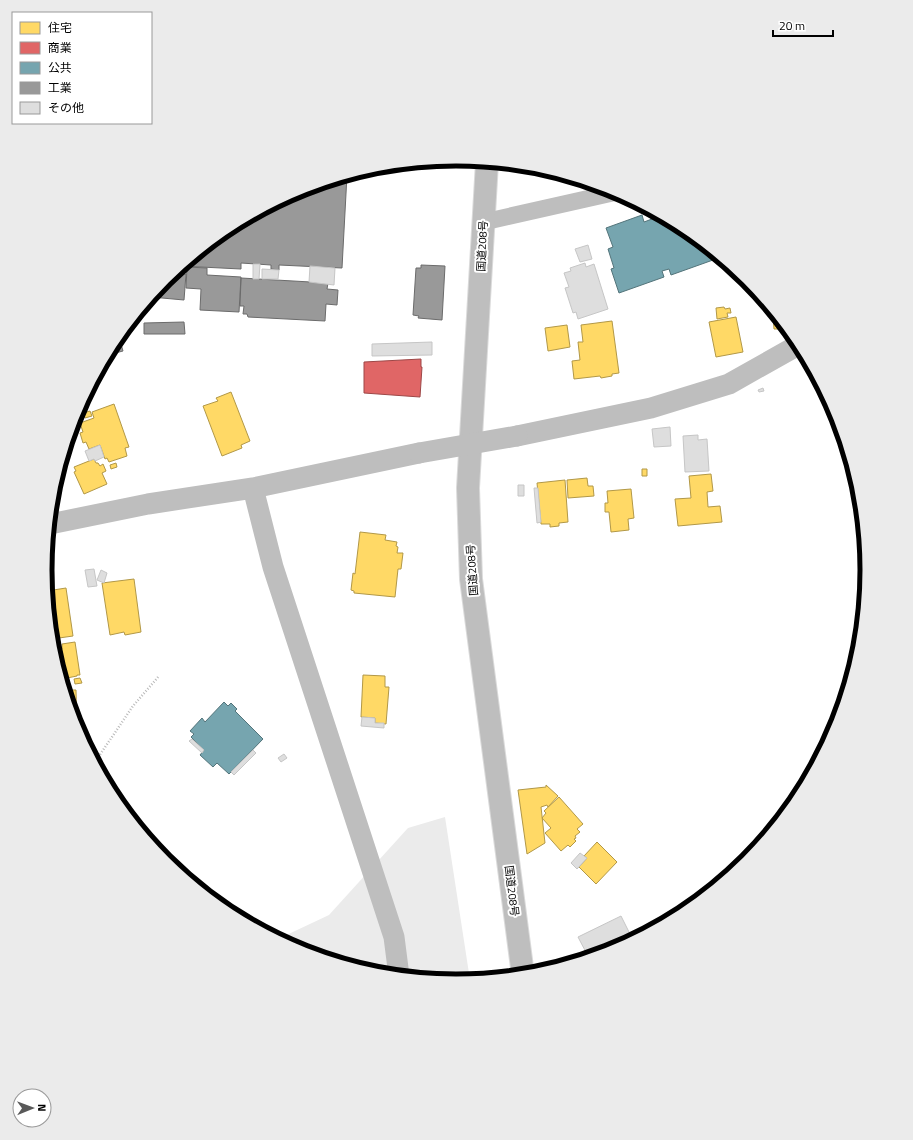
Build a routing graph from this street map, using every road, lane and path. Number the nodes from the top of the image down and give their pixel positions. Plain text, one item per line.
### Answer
1 (487, 166) edge
2 (607, 194) edge
3 (484, 222) junction
4 (794, 347) edge
5 (252, 488) junction
6 (55, 523) edge
7 (159, 676) dead end
8 (98, 756) edge
9 (522, 969) edge
10 (398, 970) edge

1 - 3 highway, 国道208号
2 - 3 street
3 - 9 highway, 国道208号
4 - 5 street, bridge
5 - 6 street
5 - 10 street
7 - 8 path

